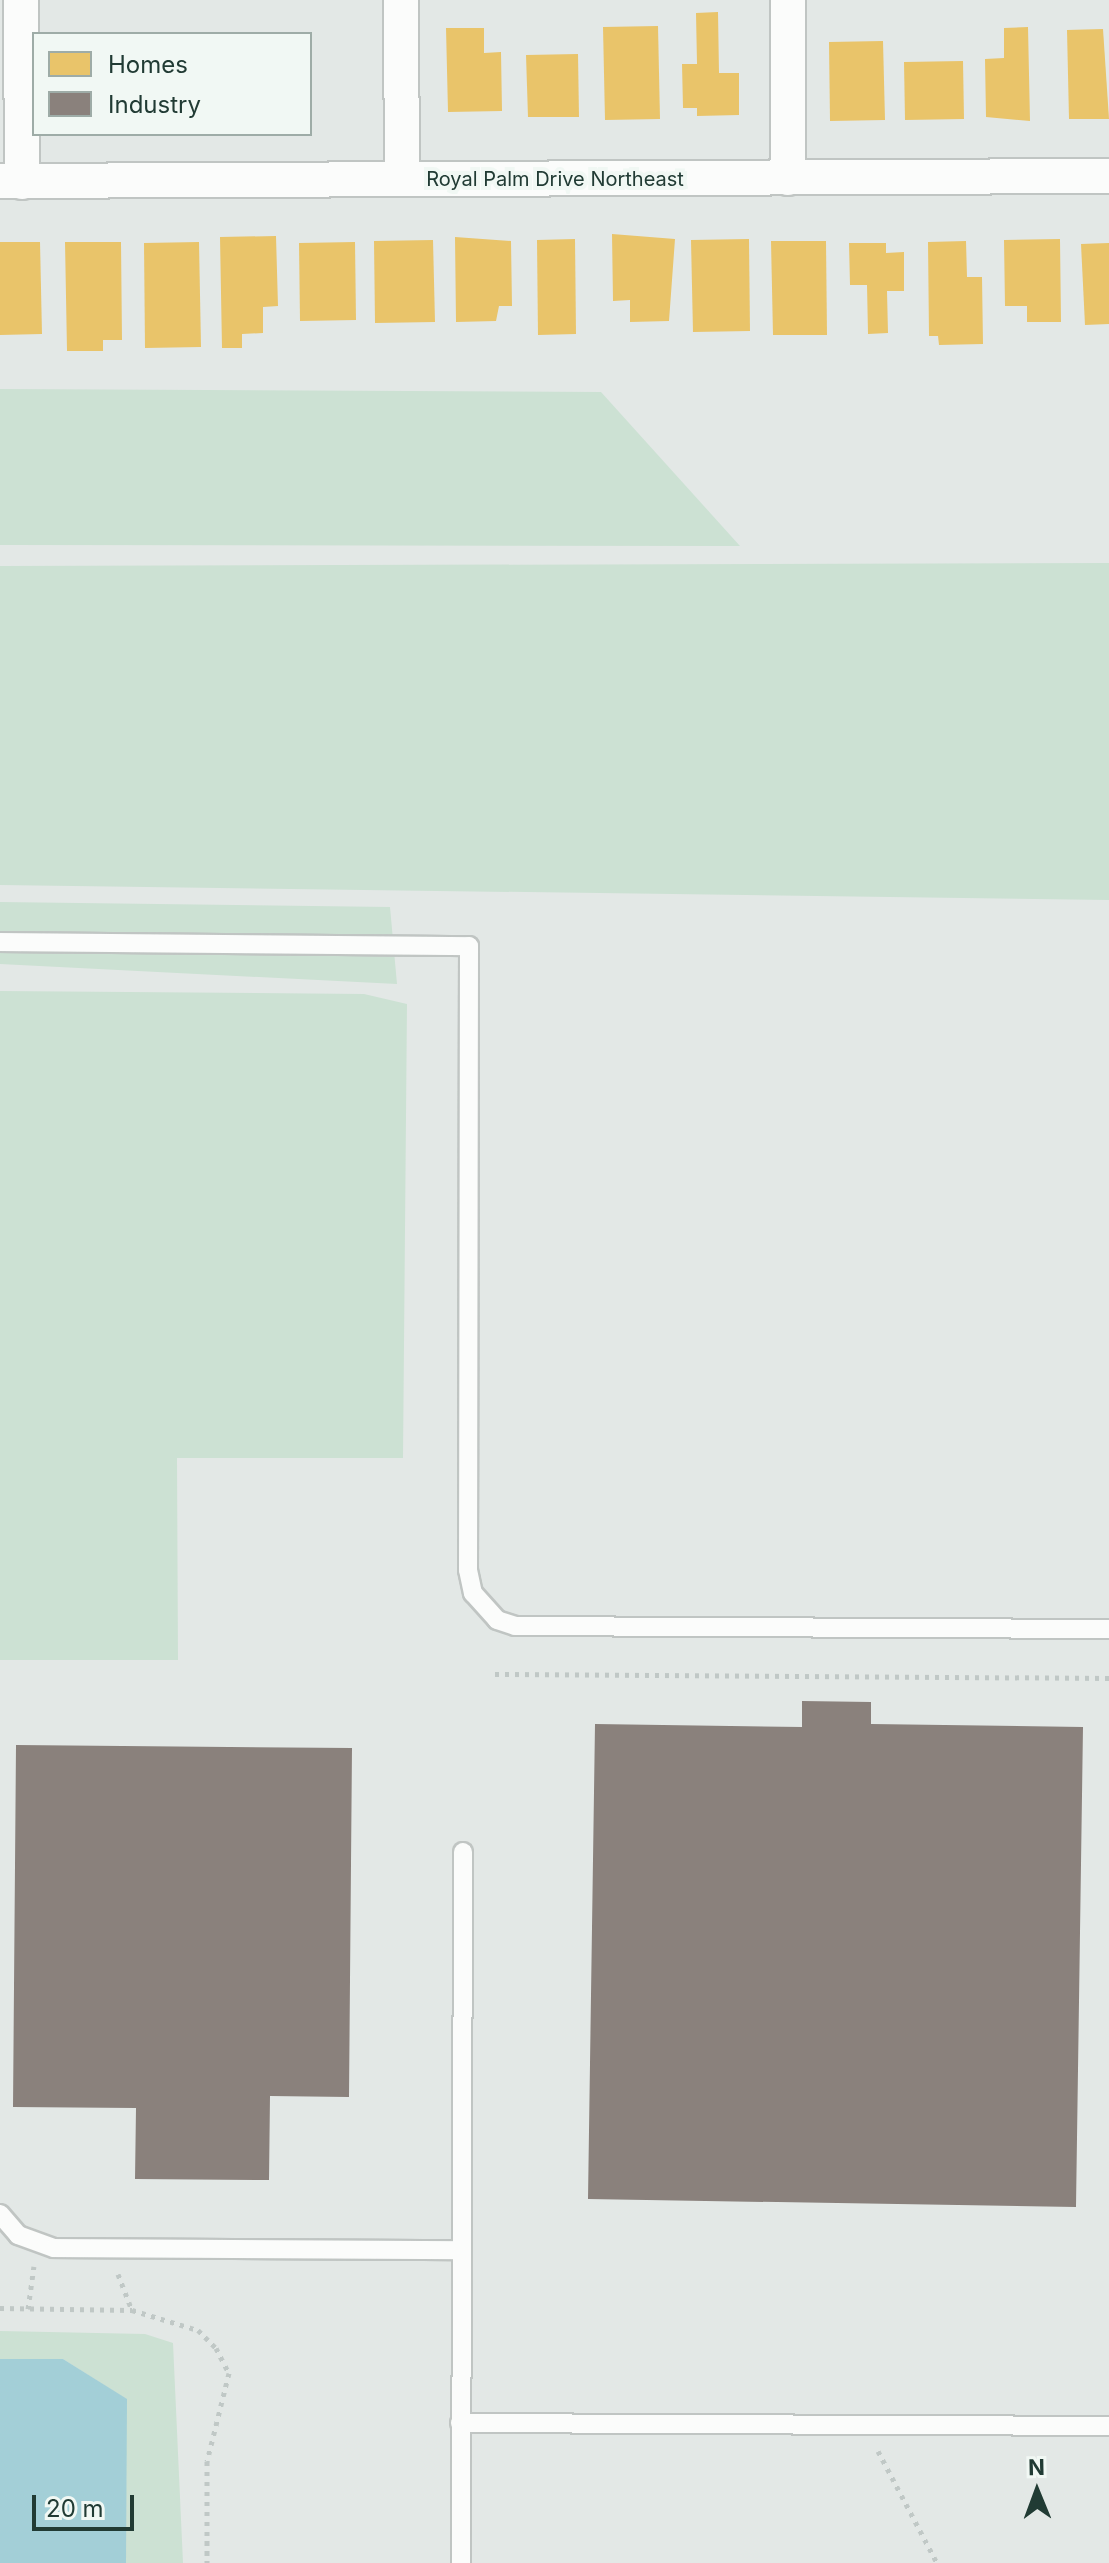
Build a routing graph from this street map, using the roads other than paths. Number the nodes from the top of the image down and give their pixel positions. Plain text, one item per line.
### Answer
1 (21, 0) edge
2 (401, 0) edge
3 (788, 0) edge
4 (1109, 176) edge
5 (788, 178) junction
6 (402, 179) junction
7 (11, 182) edge
8 (0, 942) edge
9 (1109, 1629) edge
10 (463, 1852) dead end
11 (0, 2214) edge
12 (9, 2235) edge
13 (460, 2250) junction
14 (460, 2423) junction
15 (1109, 2426) edge
16 (461, 2563) edge

1 - 7 street
2 - 6 street
3 - 5 street
4 - 5 street, Royal Palm Drive Northeast
5 - 6 street, Royal Palm Drive Northeast
6 - 7 street, Royal Palm Drive Northeast
8 - 9 lane
10 - 13 lane
11 - 12 lane
12 - 13 lane
13 - 14 lane
14 - 15 lane
14 - 16 lane

